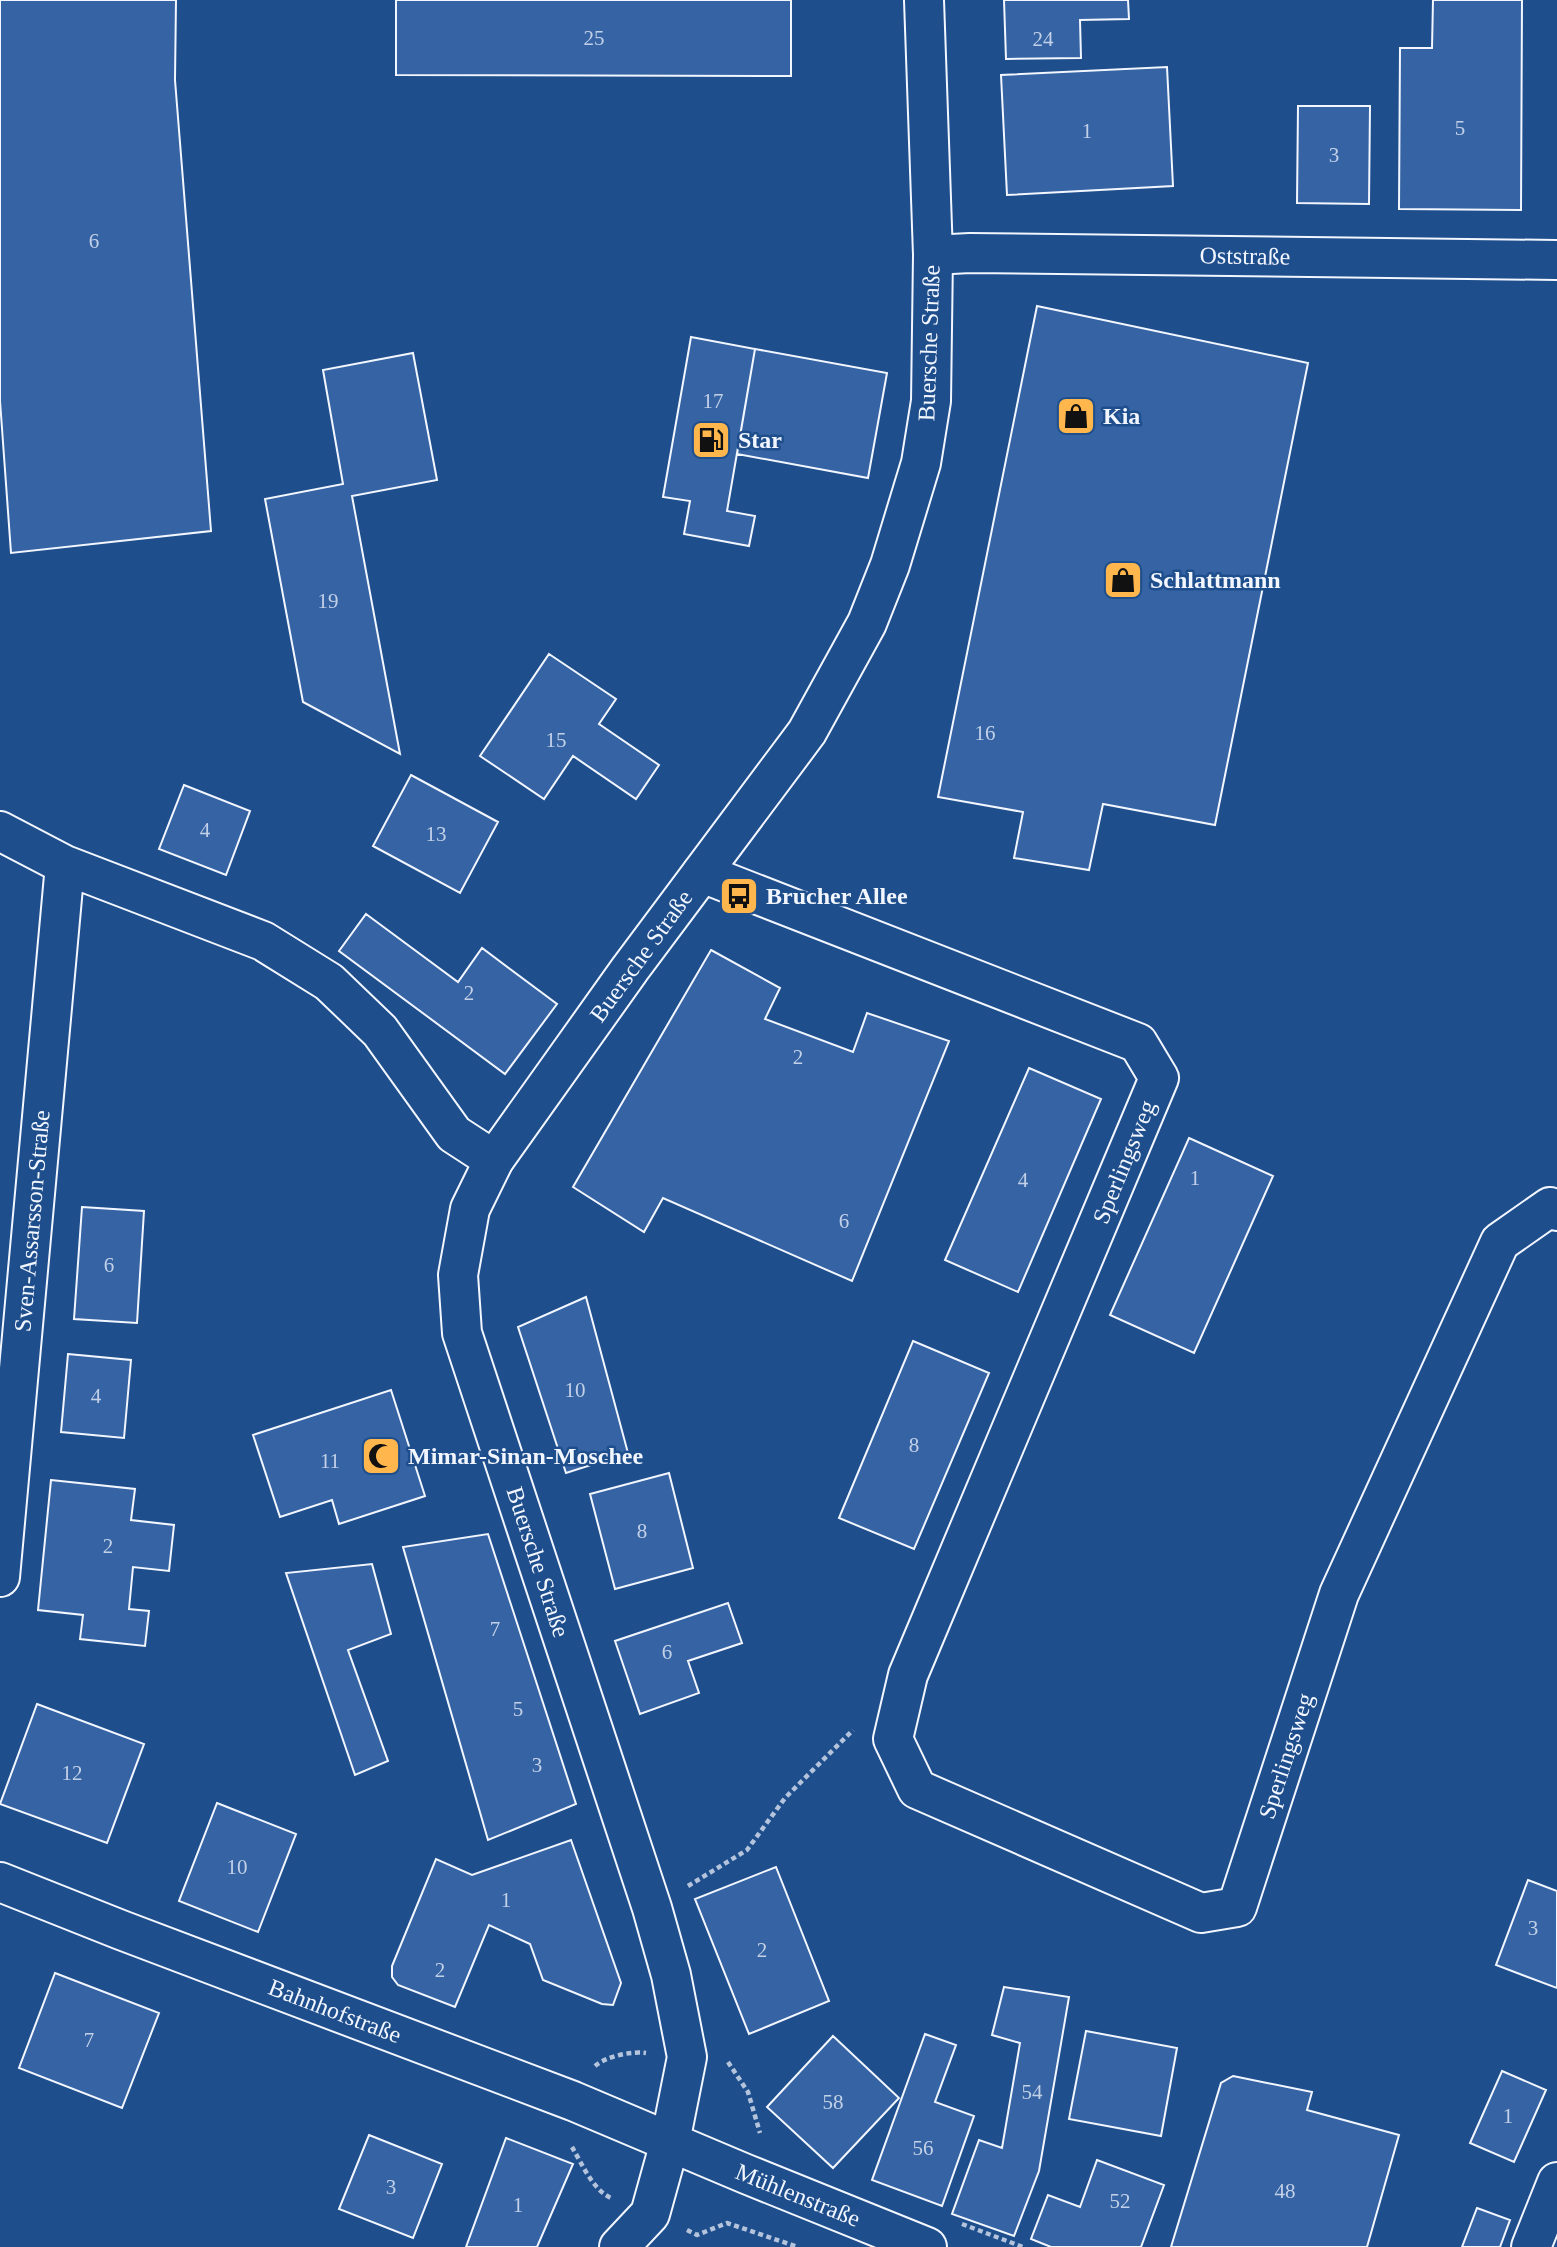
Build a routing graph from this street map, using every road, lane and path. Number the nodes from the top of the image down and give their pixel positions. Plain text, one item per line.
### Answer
1 (924, 0) edge
2 (933, 255) junction
3 (1557, 260) edge
4 (0, 831) edge
5 (65, 865) junction
6 (702, 873) junction
7 (494, 1160) junction
8 (1557, 1211) edge
9 (0, 1577) edge
10 (860, 1723) dead end
11 (0, 1882) edge
12 (652, 1908) junction
13 (670, 2142) junction
14 (1557, 2182) edge
15 (619, 2247) edge
16 (927, 2247) edge
17 (1531, 2247) edge

1 - 2 street, Buersche Straße
2 - 3 street, Oststraße
2 - 6 street, Buersche Straße
4 - 5 street
5 - 7 street
5 - 9 street, Sven-Assarsson-Straße
6 - 7 street, Buersche Straße
6 - 8 street, Sperlingsweg
7 - 12 street, Buersche Straße
10 - 12 path
11 - 13 street, Bahnhofstraße
12 - 13 street, Buersche Straße
13 - 15 street, Buersche Straße
13 - 16 street, Mühlenstraße
14 - 17 street

